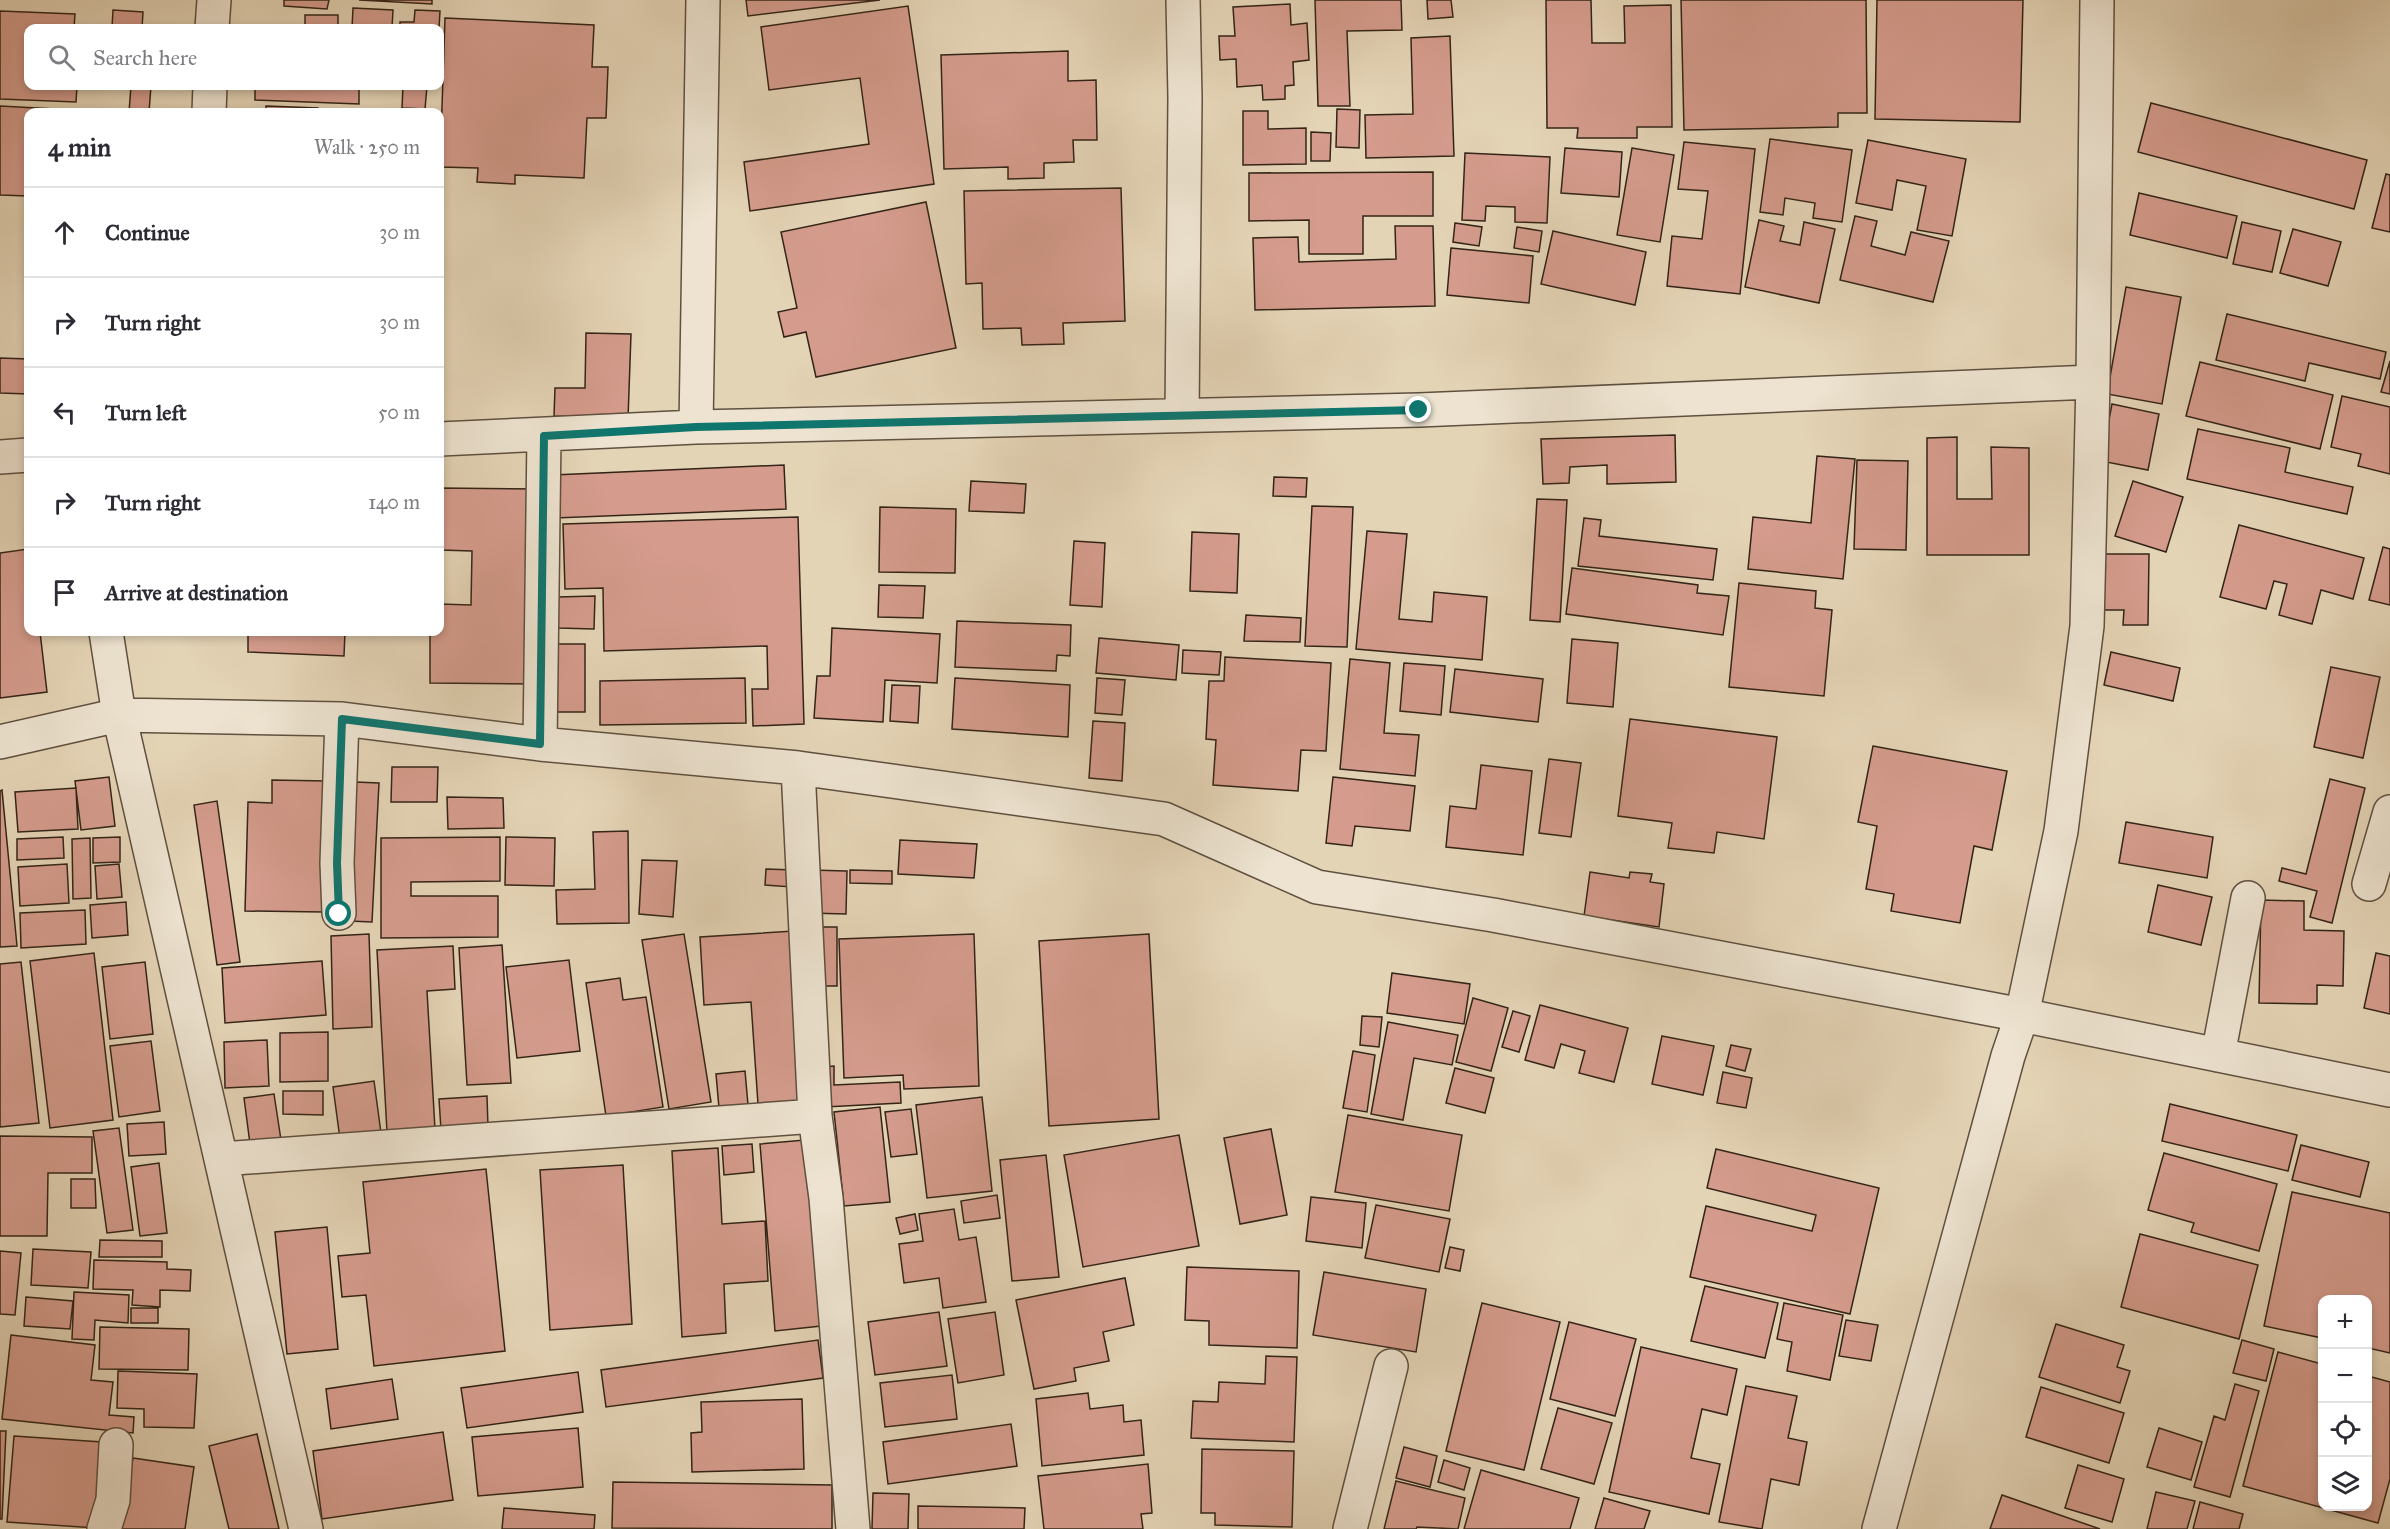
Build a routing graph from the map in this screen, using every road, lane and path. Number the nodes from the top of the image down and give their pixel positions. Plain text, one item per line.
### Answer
1 (214, 0) edge
2 (703, 0) edge
3 (1183, 0) edge
4 (2097, 0) edge
5 (212, 24) edge
6 (210, 90) edge
7 (209, 108) edge
8 (2093, 382) junction
9 (1182, 415) junction
10 (696, 427) junction
11 (544, 436) junction
12 (444, 439) edge
13 (24, 455) edge
14 (0, 457) edge
15 (107, 636) edge
16 (119, 715) junction
17 (342, 719) junction
18 (0, 742) edge
19 (540, 744) junction
20 (798, 768) junction
21 (2390, 812) edge
22 (2369, 884) dead end
23 (2248, 898) dead end
24 (339, 914) dead end
25 (2022, 1015) junction
26 (2218, 1055) junction
27 (2390, 1090) edge
28 (815, 1116) junction
29 (221, 1159) junction
30 (1390, 1366) dead end
31 (116, 1445) dead end
32 (104, 1529) edge
33 (306, 1529) edge
34 (853, 1529) edge
35 (1350, 1529) edge
36 (1879, 1529) edge

1 - 5 street
2 - 10 street
3 - 9 street
4 - 8 street
6 - 7 street
8 - 9 street
8 - 25 street
9 - 10 street
10 - 11 street
11 - 12 street
11 - 19 street
13 - 14 street
15 - 16 street
16 - 17 street
16 - 18 street
16 - 29 street
17 - 19 street
17 - 24 street
19 - 20 street
20 - 25 street
20 - 28 street
21 - 22 street
23 - 26 street
25 - 26 street
25 - 36 street
26 - 27 street
28 - 29 street
28 - 34 street
29 - 33 street
30 - 35 street
31 - 32 street

